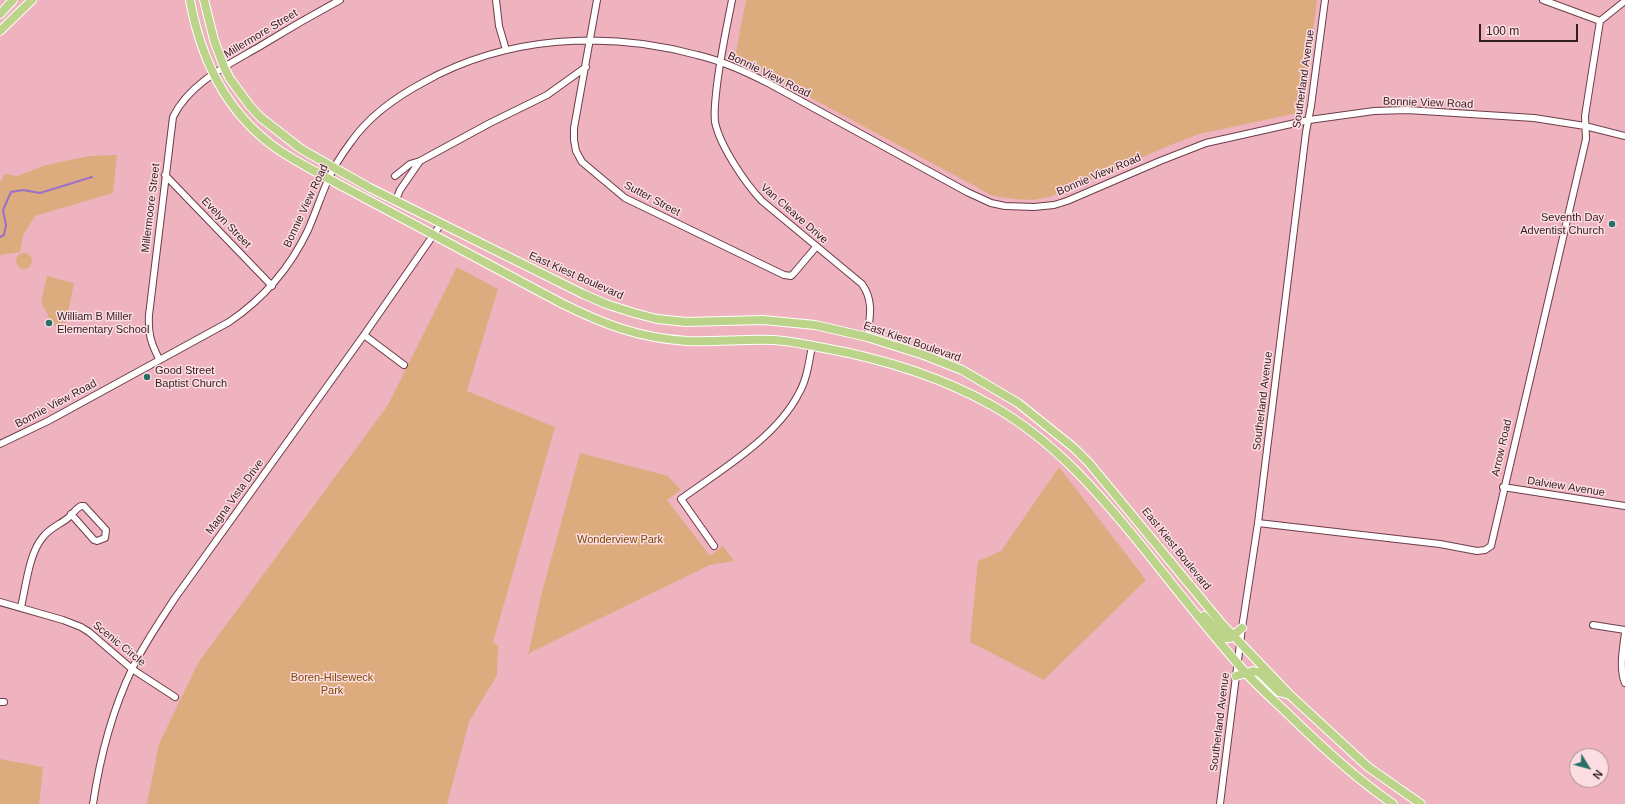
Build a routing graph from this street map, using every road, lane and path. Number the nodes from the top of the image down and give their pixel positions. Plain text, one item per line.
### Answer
1 (13, 0) edge
2 (32, 0) edge
3 (190, 0) edge
4 (204, 0) edge
5 (340, 0) edge
6 (496, 0) edge
7 (597, 0) edge
8 (732, 0) edge
9 (1325, 0) edge
10 (1543, 0) edge
11 (1625, 1) edge
12 (0, 14) edge
13 (1600, 21) junction
14 (0, 31) edge
15 (589, 39) junction
16 (506, 50) junction
17 (720, 62) junction
18 (224, 67) junction
19 (586, 67) junction
20 (213, 74) junction
21 (1309, 120) junction
22 (1585, 126) junction
23 (1625, 136) edge
24 (420, 161) junction
25 (334, 168) junction
26 (165, 175) junction
27 (395, 176) dead end
28 (328, 179) junction
29 (396, 200) junction
30 (441, 224) junction
31 (433, 234) junction
32 (816, 247) junction
33 (272, 286) junction
34 (364, 335) junction
35 (867, 337) junction
36 (812, 346) junction
37 (159, 359) junction
38 (404, 366) dead end
39 (1058, 436) junction
40 (0, 444) edge
41 (1050, 446) junction
42 (1504, 488) junction
43 (1625, 506) edge
44 (71, 514) junction
45 (1258, 523) junction
46 (714, 546) dead end
47 (0, 602) edge
48 (21, 607) junction
49 (1193, 609) junction
50 (1593, 625) dead end
51 (1242, 628) junction
52 (1625, 630) edge
53 (1625, 633) edge
54 (1233, 635) junction
55 (1240, 643) junction
56 (1238, 664) junction
57 (132, 669) junction
58 (1246, 673) junction
59 (1236, 676) junction
60 (1625, 683) edge
61 (1291, 696) junction
62 (175, 697) dead end
63 (93, 804) edge
64 (1220, 804) edge
65 (1393, 804) edge
66 (1421, 804) edge

1 - 12 main road
2 - 14 main road
3 - 20 main road
4 - 18 main road, East Kiest Boulevard
5 - 18 street, Millermore Street
6 - 16 street
7 - 15 street, Sutter Street
8 - 17 street, Van Cleave Drive
9 - 21 street, Southerland Avenue
10 - 13 street
11 - 13 street
13 - 22 street, Arrow Road
15 - 16 street, Bonnie View Road
15 - 17 street, Bonnie View Road
15 - 19 street, Sutter Street
16 - 25 street, Bonnie View Road
17 - 21 street, Bonnie View Road
17 - 32 street, Van Cleave Drive
18 - 20 street, Millermore Street
18 - 25 main road, East Kiest Boulevard
19 - 24 street
19 - 32 street, Sutter Street
20 - 26 street, Millermoore Street
20 - 28 main road
21 - 22 street, Bonnie View Road
21 - 45 street, Southerland Avenue
22 - 23 street, Bonnie View Road
22 - 42 street, Arrow Road
24 - 27 street
24 - 29 street
25 - 28 street, Bonnie View Road
25 - 29 main road, East Kiest Boulevard
26 - 33 street, Evelyn Street
26 - 37 street, Millermoore Street
28 - 31 main road
28 - 33 street, Bonnie View Road
29 - 30 main road, East Kiest Boulevard
30 - 31 street, Magna Vista Drive
30 - 35 main road, East Kiest Boulevard
31 - 34 street, Magna Vista Drive
31 - 36 main road
32 - 35 street, Van Cleave Drive
33 - 37 street, Bonnie View Road
34 - 38 street
34 - 57 street, Magna Vista Drive
35 - 39 main road, East Kiest Boulevard
36 - 41 main road
36 - 46 street
37 - 40 street, Bonnie View Road
39 - 41 main road
39 - 54 main road, East Kiest Boulevard
41 - 49 main road
42 - 43 street, Dalview Avenue
42 - 45 street, Arrow Road
44 - 44 street
44 - 48 street
45 - 51 street, Southerland Avenue
47 - 48 street, Scenic Circle
48 - 57 street, Scenic Circle
49 - 54 main road
49 - 56 main road
50 - 52 street
51 - 54 main road
51 - 55 street, Southerland Avenue
53 - 60 street
54 - 55 main road, East Kiest Boulevard
55 - 56 street, Southerland Avenue
55 - 61 main road, East Kiest Boulevard
56 - 58 main road
56 - 59 street, Southerland Avenue
57 - 62 street, Scenic Circle
57 - 63 street, Magna Vista Drive
58 - 59 main road
58 - 61 main road
58 - 65 main road
59 - 64 street, Southerland Avenue
61 - 66 main road, East Kiest Boulevard

